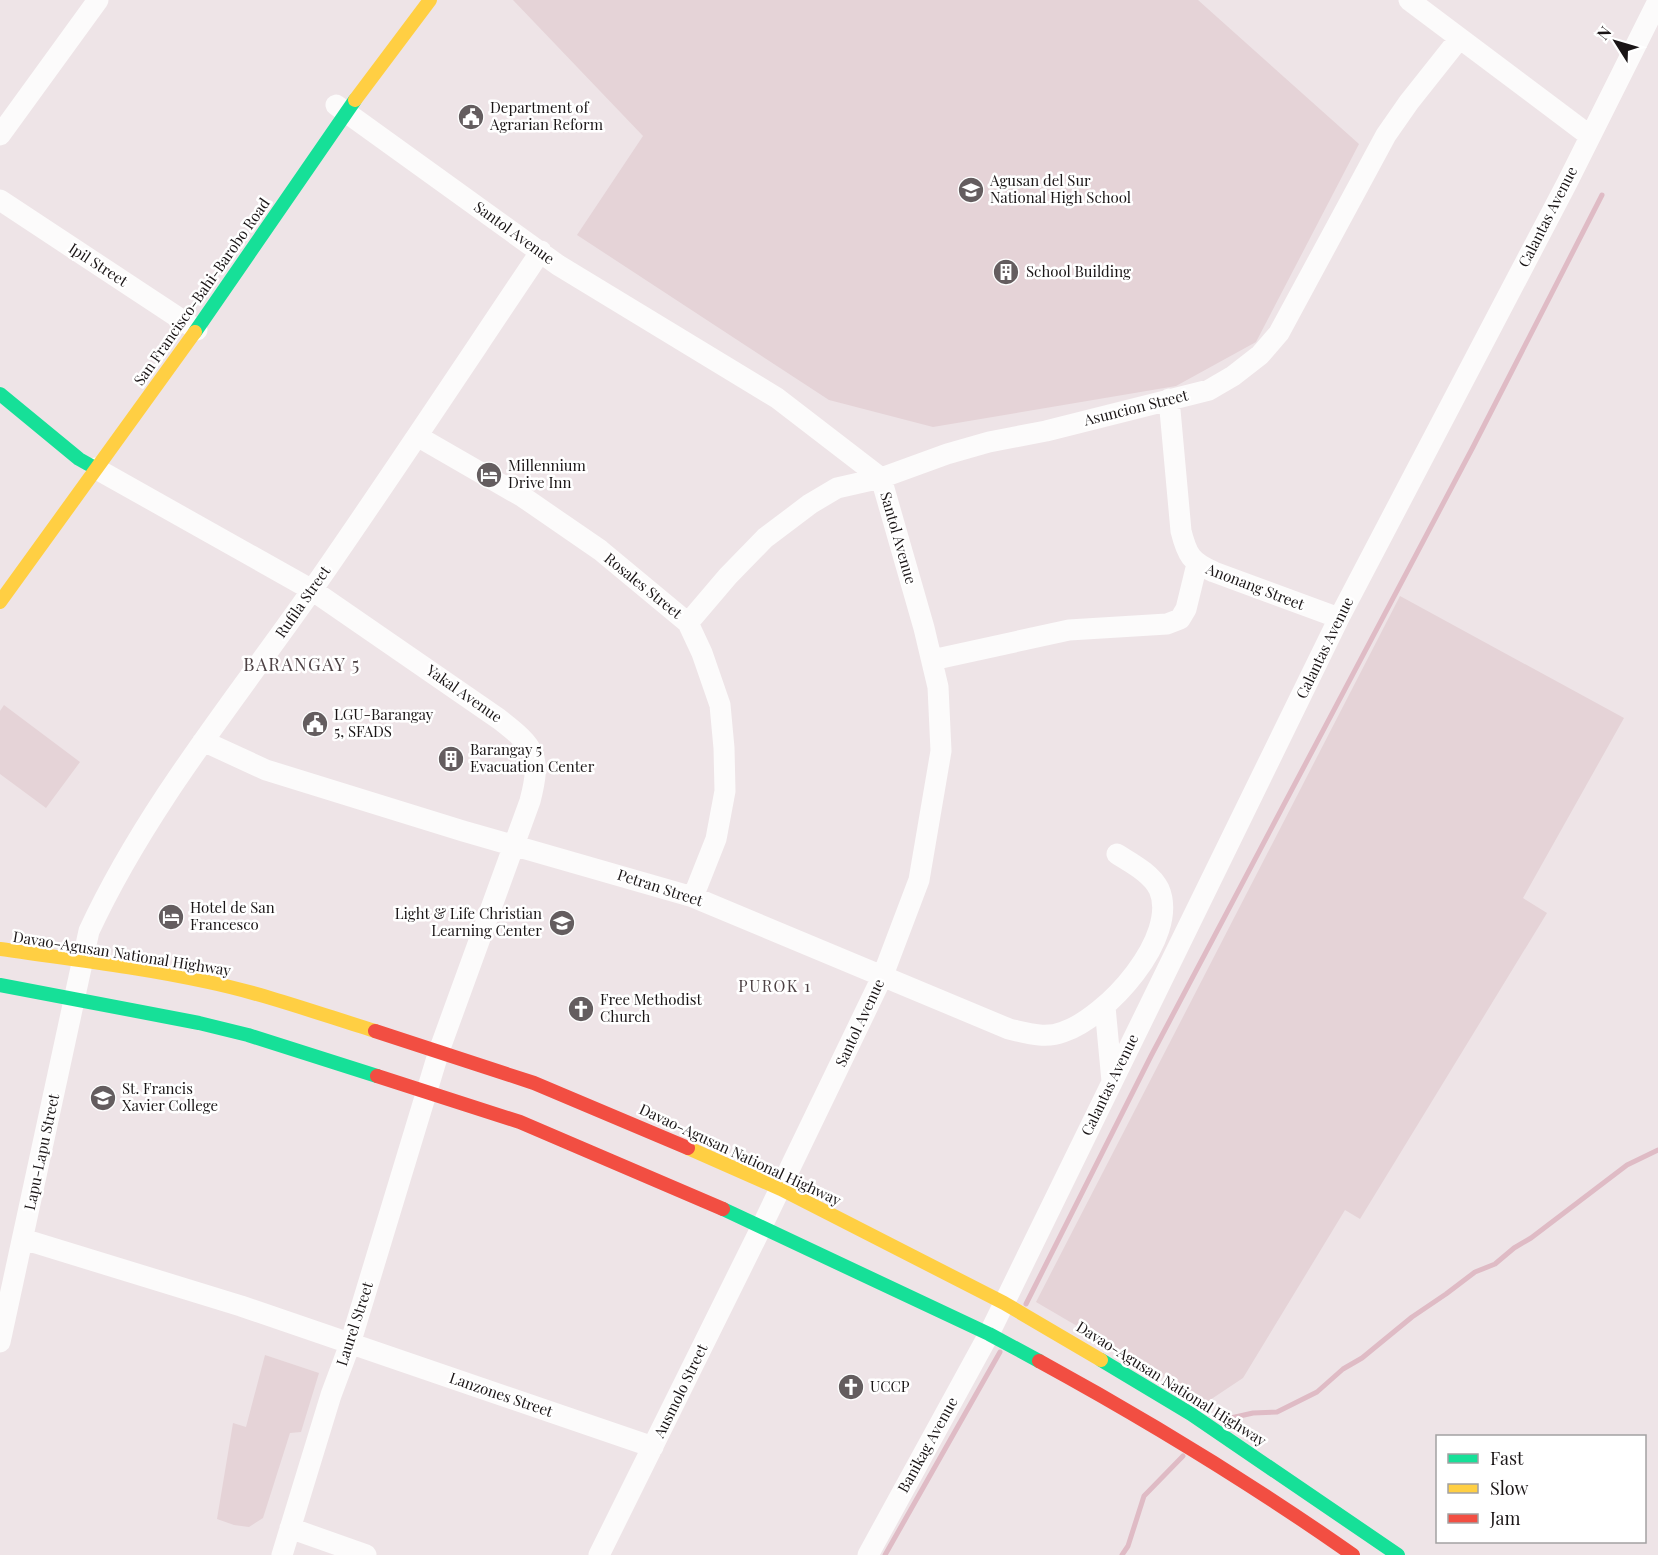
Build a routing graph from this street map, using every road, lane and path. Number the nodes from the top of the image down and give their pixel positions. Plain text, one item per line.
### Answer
1 (98, 0) edge
2 (414, 0) edge
3 (430, 0) edge
4 (1409, 0) edge
5 (1658, 1) edge
6 (1459, 39) junction
7 (341, 109) junction
8 (0, 135) edge
9 (1590, 136) junction
10 (0, 200) edge
11 (541, 251) junction
12 (191, 326) junction
13 (138, 386) dead end
14 (0, 394) edge
15 (1169, 399) junction
16 (417, 436) junction
17 (83, 461) junction
18 (881, 478) junction
19 (1197, 564) junction
20 (312, 590) junction
21 (0, 602) edge
22 (1339, 618) junction
23 (688, 623) junction
24 (932, 660) junction
25 (203, 741) junction
26 (513, 844) junction
27 (1117, 854) dead end
28 (693, 897) junction
29 (0, 950) edge
30 (84, 962) junction
31 (883, 975) junction
32 (0, 985) edge
33 (75, 999) junction
34 (1105, 1007) junction
35 (439, 1051) junction
36 (1112, 1081) junction
37 (426, 1093) junction
38 (780, 1189) junction
39 (762, 1226) junction
40 (22, 1239) junction
41 (898, 1260) junction
42 (886, 1287) junction
43 (1004, 1302) junction
44 (989, 1334) junction
45 (0, 1342) edge
46 (350, 1344) junction
47 (653, 1447) junction
48 (290, 1528) junction
49 (282, 1555) edge
50 (366, 1555) edge
51 (599, 1555) edge
52 (868, 1555) edge
53 (1353, 1555) edge
54 (1398, 1555) edge

1 - 8 street
2 - 7 main road, San Francisco-Bahi-Barobo Road
3 - 7 main road, San Francisco-Bahi-Barobo Road
4 - 6 street
5 - 9 street, Calantas Avenue
6 - 9 street
6 - 15 street, Asuncion Street
7 - 11 street, Santol Avenue
7 - 12 main road, San Francisco-Bahi-Barobo Road
9 - 22 street, Calantas Avenue
10 - 12 street, Ipil Street
11 - 16 street, Rufila Street
11 - 18 street, Santol Avenue
12 - 13 main road, San Francisco-Bahi-Barobo Road
12 - 17 main road, San Francisco-Bahi-Barobo Road
14 - 17 main road
15 - 18 street, Asuncion Street
15 - 19 street, Anonang Street
16 - 20 street, Rufila Street
16 - 23 street, Rosales Street
17 - 20 street, Yakal Avenue
17 - 21 main road, San Francisco-Bahi-Barobo Road
18 - 23 street, Asuncion Street
18 - 24 street, Santol Avenue
19 - 22 street, Anonang Street
19 - 24 street
20 - 25 street, Rufila Street
20 - 26 street, Yakal Avenue
22 - 36 street, Calantas Avenue
23 - 28 street, Rosales Street
24 - 31 street, Santol Avenue
25 - 26 street, Petran Street
25 - 30 street, Rufila Street
26 - 28 street, Petran Street
26 - 35 street, Yakal Avenue
27 - 34 street, Petran Street
28 - 31 street, Petran Street
29 - 30 main road, Davao-Agusan National Highway
30 - 33 street, Lapu-Lapu Street
30 - 35 main road, Davao-Agusan National Highway
31 - 34 street, Petran Street
31 - 38 street, Santol Avenue
32 - 33 main road
33 - 37 main road
33 - 40 street, Lapu-Lapu Street
34 - 36 street
35 - 37 street, Yakal Avenue
35 - 38 main road, Davao-Agusan National Highway
36 - 43 street, Calantas Avenue
37 - 39 main road
37 - 46 street, Laurel Street
38 - 39 street, Santol Avenue
38 - 41 main road, Davao-Agusan National Highway
39 - 42 main road
39 - 47 street, Ausmolo Street
40 - 45 street, Lapu-Lapu Street
40 - 46 street, Lanzones Street
41 - 42 main road
41 - 43 main road, Davao-Agusan National Highway
42 - 44 main road
43 - 44 street, Calantas Avenue
43 - 54 main road, Davao-Agusan National Highway
44 - 52 street, Banikag Avenue
44 - 53 main road
46 - 47 street, Lanzones Street
46 - 48 street, Laurel Street
47 - 51 street, Ausmolo Street
48 - 49 street, Laurel Street
48 - 50 street

